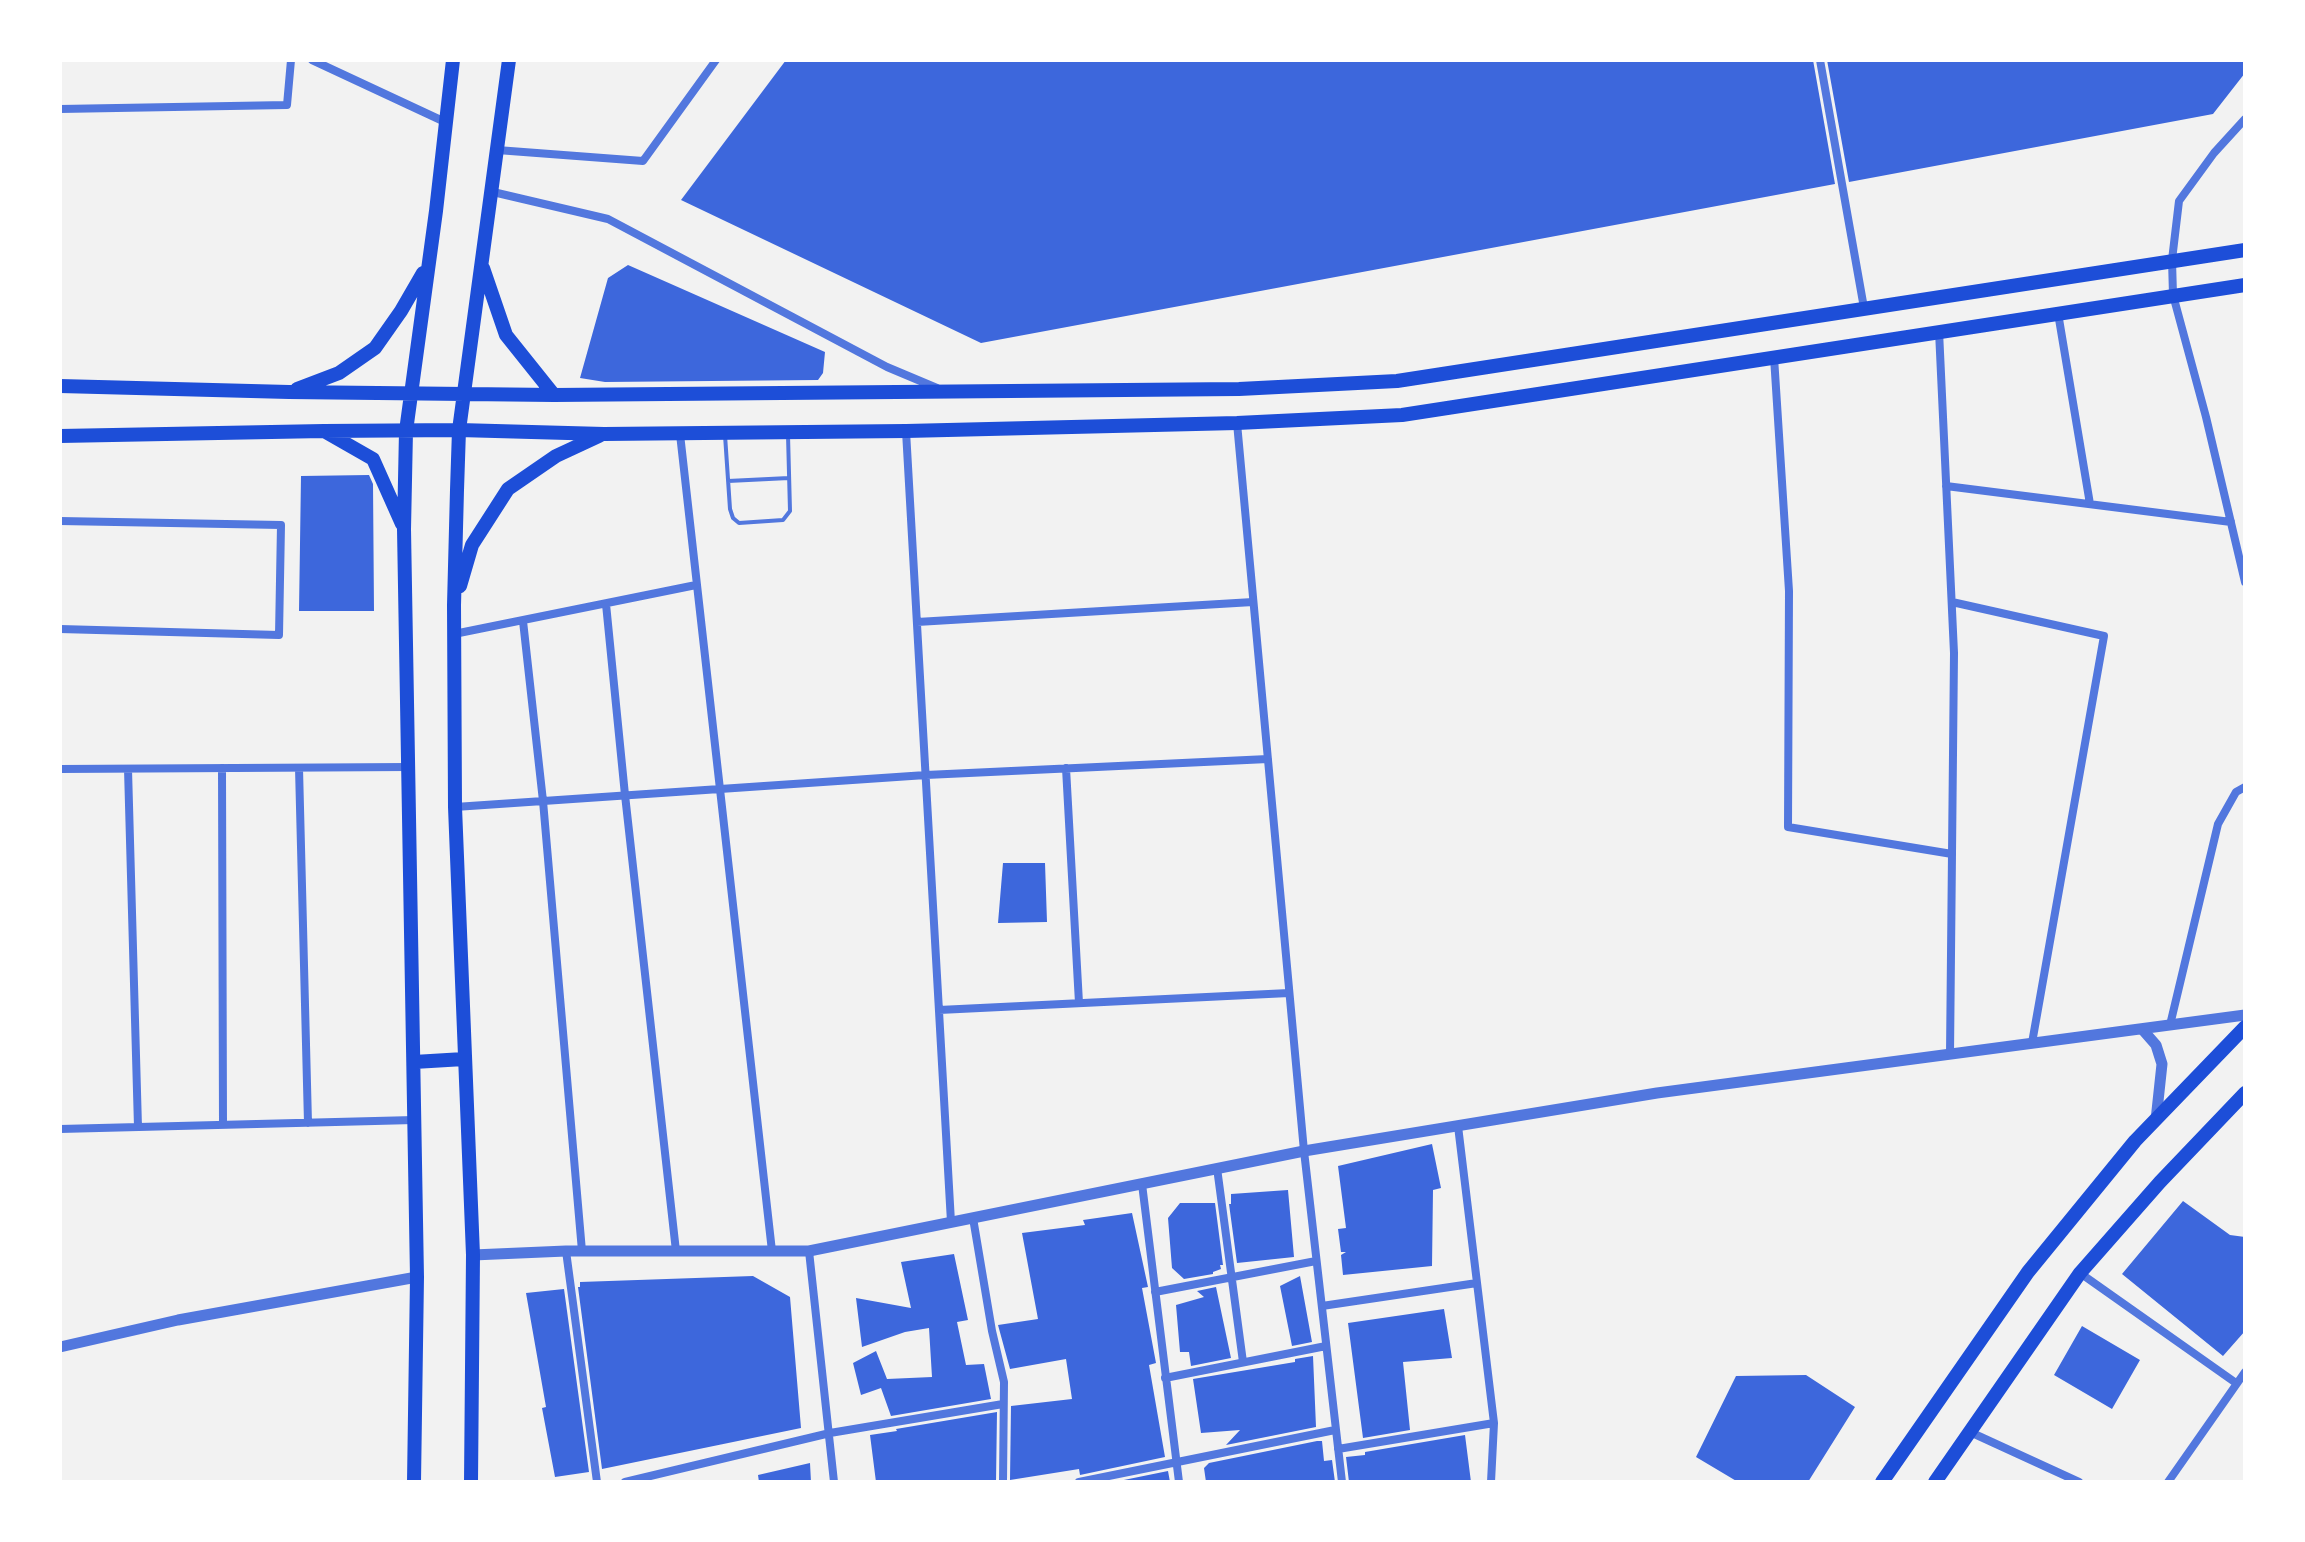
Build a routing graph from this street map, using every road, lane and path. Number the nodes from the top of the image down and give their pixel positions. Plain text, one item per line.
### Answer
1 (291, 60) edge
2 (312, 60) edge
3 (453, 60) edge
4 (509, 60) edge
5 (716, 60) edge
6 (1820, 60) edge
7 (60, 109) edge
8 (2245, 119) edge
9 (445, 122) junction
10 (497, 150) junction
11 (493, 192) junction
12 (2245, 250) edge
13 (2172, 260) junction
14 (428, 265) junction
15 (482, 265) junction
16 (2245, 285) edge
17 (2173, 295) junction
18 (1864, 308) junction
19 (2058, 313) junction
20 (1939, 331) junction
21 (1774, 357) junction
22 (60, 386) edge
23 (945, 391) junction
24 (289, 392) junction
25 (410, 394) junction
26 (465, 394) junction
27 (554, 395) junction
28 (1237, 423) junction
29 (459, 430) junction
30 (324, 431) junction
31 (406, 431) junction
32 (906, 431) junction
33 (788, 432) junction
34 (725, 433) junction
35 (604, 434) junction
36 (680, 434) junction
37 (60, 436) edge
38 (789, 478) junction
39 (728, 481) junction
40 (1946, 486) junction
41 (2090, 504) junction
42 (60, 521) edge
43 (2231, 522) junction
44 (404, 529) junction
45 (2245, 582) edge
46 (696, 585) junction
47 (1253, 602) junction
48 (1952, 602) junction
49 (606, 604) junction
50 (454, 605) junction
51 (523, 621) junction
52 (917, 622) junction
53 (60, 629) edge
54 (454, 634) junction
55 (1268, 759) junction
56 (408, 767) junction
57 (222, 768) junction
58 (299, 768) junction
59 (1066, 768) junction
60 (60, 769) edge
61 (128, 769) junction
62 (926, 775) junction
63 (2245, 787) edge
64 (718, 789) junction
65 (625, 795) junction
66 (543, 801) junction
67 (455, 807) junction
68 (1952, 854) junction
69 (1289, 993) junction
70 (1079, 1003) junction
71 (939, 1010) junction
72 (2245, 1015) edge
73 (2170, 1025) junction
74 (2245, 1027) edge
75 (2142, 1029) junction
76 (2032, 1043) junction
77 (1950, 1054) junction
78 (464, 1059) junction
79 (414, 1062) junction
80 (2245, 1093) edge
81 (414, 1120) junction
82 (2156, 1120) junction
83 (308, 1123) junction
84 (223, 1125) junction
85 (1458, 1126) junction
86 (138, 1127) junction
87 (60, 1129) edge
88 (1304, 1151) junction
89 (1217, 1168) junction
90 (1142, 1184) junction
91 (973, 1218) junction
92 (951, 1222) junction
93 (566, 1251) junction
94 (582, 1251) junction
95 (676, 1251) junction
96 (772, 1251) junction
97 (809, 1251) junction
98 (473, 1255) junction
99 (1316, 1261) junction
100 (2080, 1273) junction
101 (417, 1277) junction
102 (1231, 1278) junction
103 (1477, 1283) junction
104 (1155, 1292) junction
105 (1322, 1306) junction
106 (1326, 1346) junction
107 (60, 1347) edge
108 (1243, 1362) junction
109 (2245, 1372) edge
110 (1165, 1378) junction
111 (2236, 1383) junction
112 (1003, 1404) junction
113 (1494, 1423) junction
114 (1335, 1430) junction
115 (1970, 1432) junction
116 (830, 1433) junction
117 (1338, 1449) junction
118 (1175, 1463) junction
119 (414, 1482) edge
120 (471, 1482) edge
121 (597, 1482) edge
122 (625, 1482) edge
123 (834, 1482) edge
124 (1003, 1482) edge
125 (1079, 1482) edge
126 (1179, 1482) edge
127 (1342, 1482) edge
128 (1491, 1482) edge
129 (1882, 1482) edge
130 (1935, 1482) edge
131 (2079, 1482) edge
132 (2168, 1482) edge

1 - 7 street
2 - 9 street
3 - 9 main road
4 - 10 main road
5 - 10 street
6 - 18 street
8 - 13 street
9 - 14 main road
10 - 11 main road
11 - 15 main road
11 - 23 street
12 - 13 main road
13 - 17 street
13 - 18 main road
14 - 24 main road
14 - 25 main road
15 - 26 main road
15 - 27 main road
16 - 17 main road
17 - 19 main road
17 - 43 street
18 - 23 main road
19 - 20 main road
19 - 41 street
20 - 21 main road
20 - 40 street
21 - 28 main road
21 - 68 street
22 - 24 main road
23 - 27 main road
24 - 25 main road
25 - 26 main road
25 - 31 main road
26 - 27 main road
26 - 29 main road
28 - 32 main road
28 - 47 street
29 - 31 main road
29 - 35 main road
29 - 50 main road
30 - 31 main road
30 - 37 main road
30 - 44 main road
31 - 44 main road
32 - 33 main road
32 - 52 street
33 - 34 main road
33 - 38 lane
34 - 36 main road
34 - 39 lane
35 - 36 main road
35 - 50 main road
36 - 46 street
38 - 39 lane
38 - 39 lane
40 - 41 street
40 - 48 street
41 - 43 street
42 - 53 street
43 - 45 street
44 - 56 main road
46 - 49 street
46 - 64 street
47 - 52 street
47 - 55 street
48 - 68 street
48 - 76 street
49 - 51 street
49 - 65 street
50 - 54 main road
51 - 54 street
51 - 66 street
52 - 62 street
54 - 67 main road
55 - 59 street
55 - 69 street
56 - 58 street
56 - 79 main road
57 - 58 street
57 - 61 street
57 - 84 street
58 - 83 street
59 - 62 street
59 - 70 street
60 - 61 street
61 - 86 street
62 - 64 street
62 - 71 street
63 - 73 street
64 - 65 street
64 - 96 street
65 - 66 street
65 - 95 street
66 - 67 street
66 - 94 street
67 - 78 main road
68 - 77 street
69 - 70 street
69 - 88 street
70 - 71 street
71 - 92 street
72 - 73 street
73 - 75 street
74 - 82 main road
75 - 76 street
75 - 82 street
76 - 77 street
77 - 85 street
78 - 79 main road
78 - 98 main road
79 - 81 main road
80 - 100 main road
81 - 83 street
81 - 101 main road
82 - 129 main road
83 - 84 street
84 - 86 street
85 - 88 street
85 - 103 street
86 - 87 street
88 - 89 street
88 - 99 street
89 - 90 street
89 - 102 street
90 - 91 street
90 - 104 street
91 - 92 street
91 - 112 street
92 - 97 street
93 - 94 street
93 - 98 street
93 - 121 street
94 - 95 street
95 - 96 street
96 - 97 street
97 - 116 street
98 - 120 main road
99 - 102 street
99 - 105 street
100 - 111 street
100 - 115 main road
101 - 107 street
101 - 119 main road
102 - 104 street
102 - 108 street
103 - 105 street
103 - 113 street
104 - 110 street
105 - 106 street
106 - 108 street
106 - 114 street
108 - 110 street
109 - 111 street
110 - 118 street
111 - 132 street
112 - 116 street
112 - 124 street
113 - 117 street
113 - 128 street
114 - 117 street
114 - 118 street
115 - 130 main road
115 - 131 street
116 - 122 street
116 - 123 street
117 - 127 street
118 - 125 street
118 - 126 street

